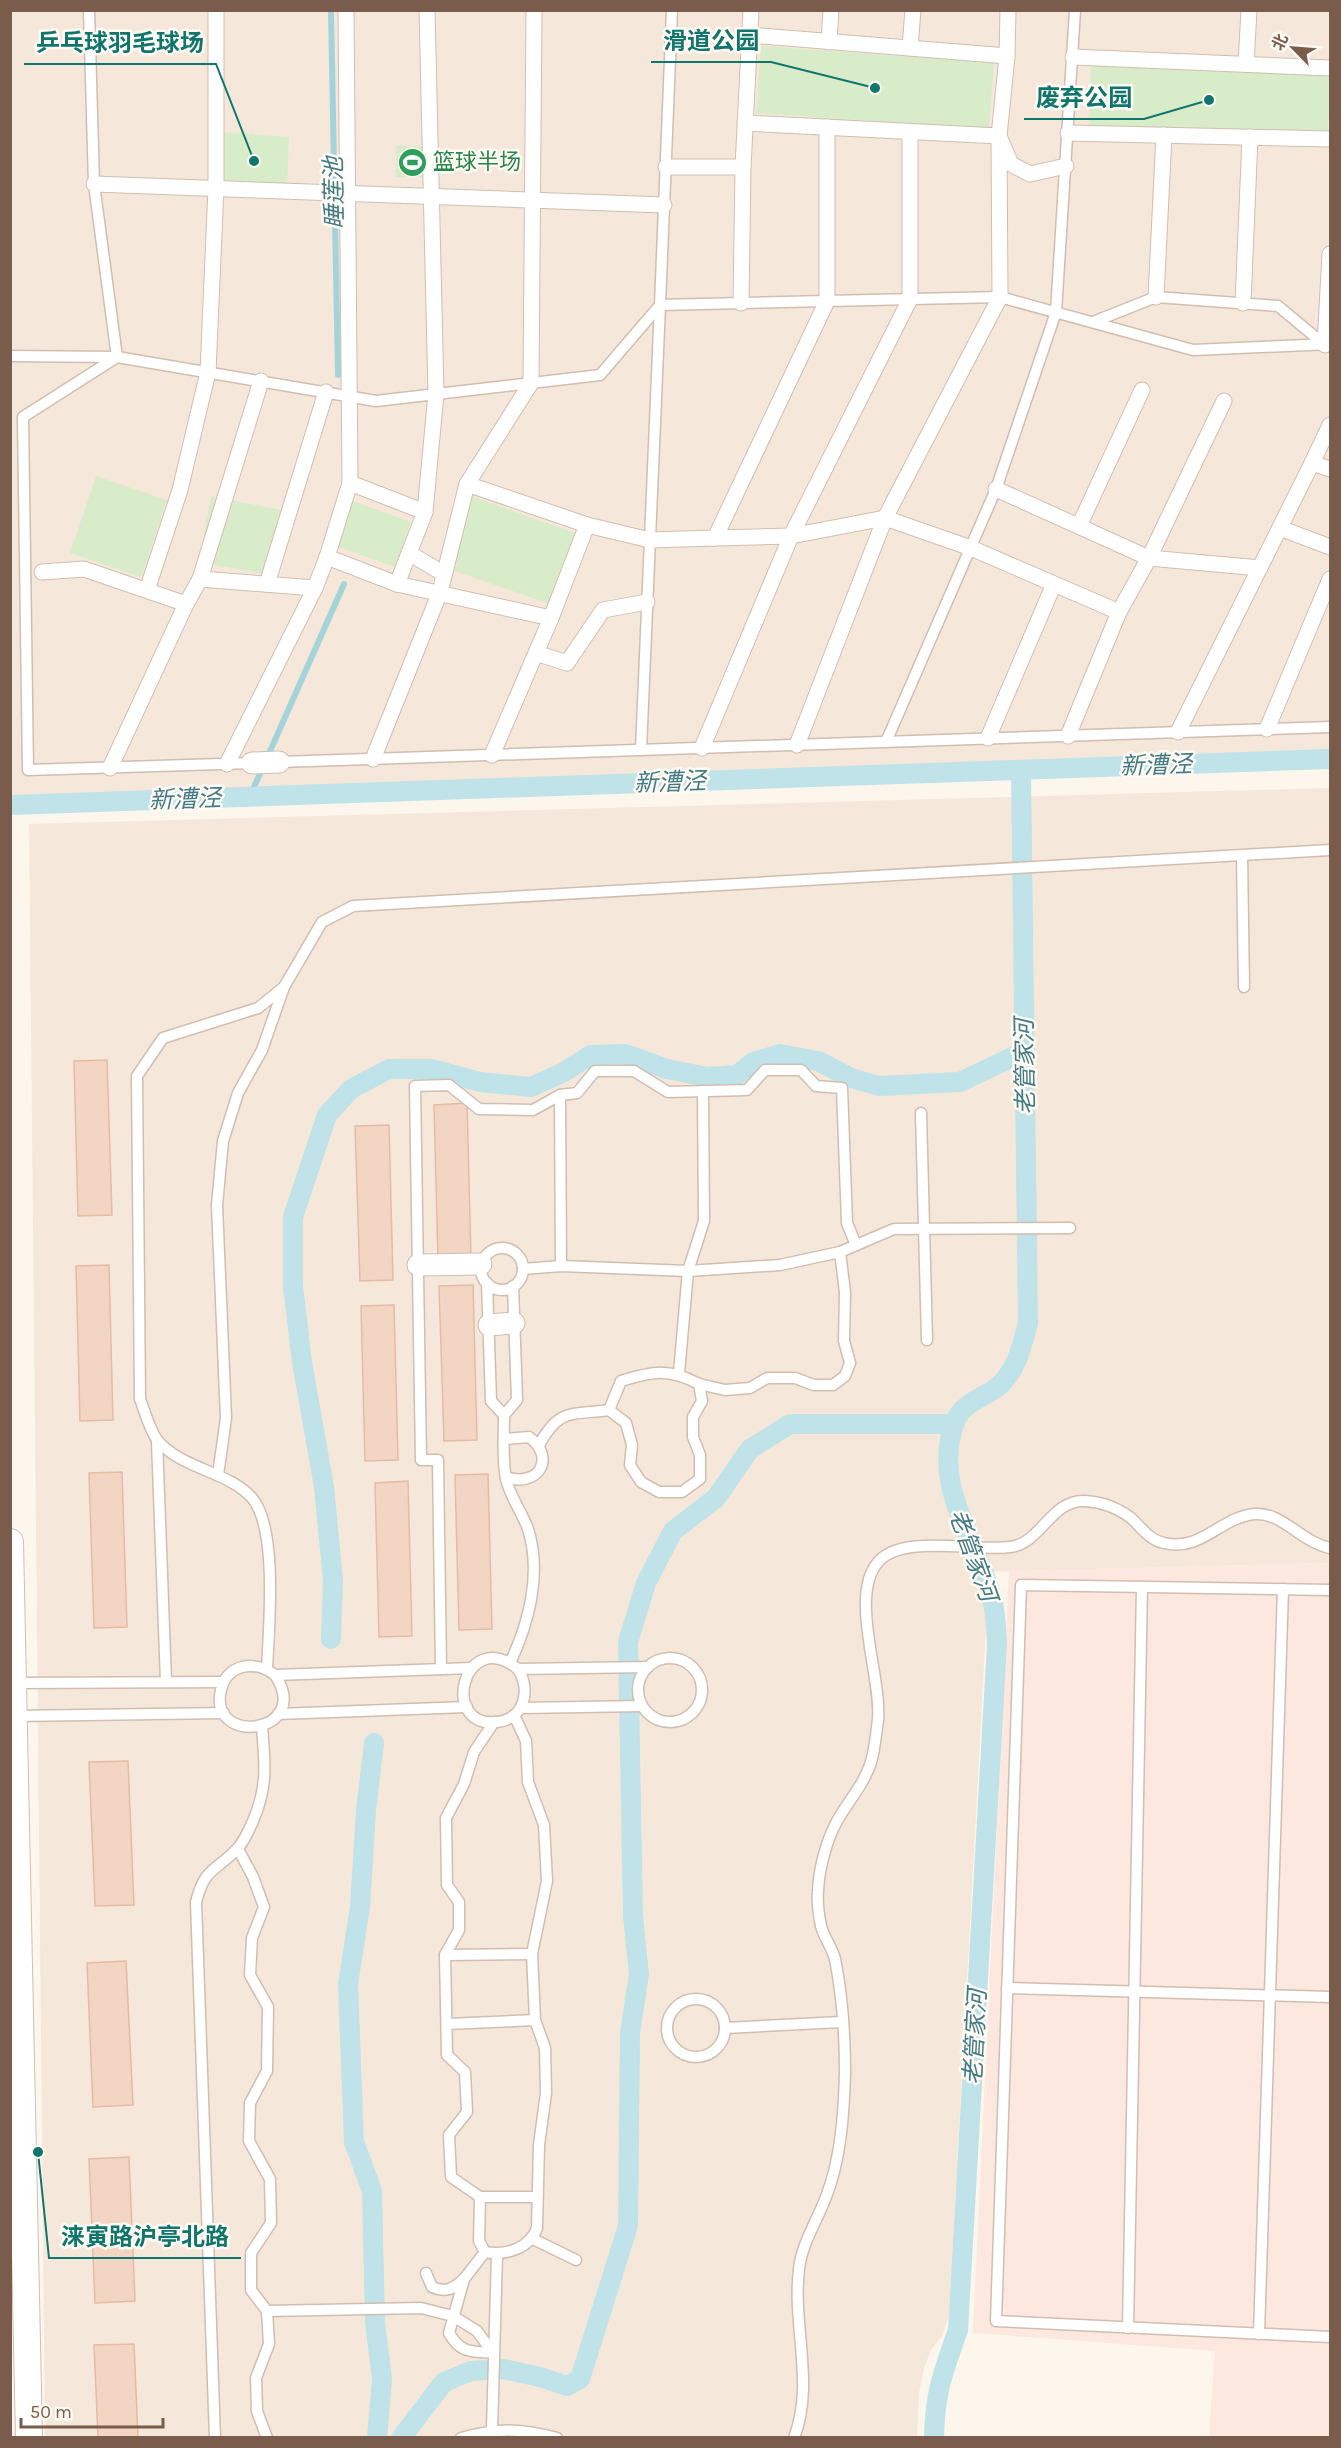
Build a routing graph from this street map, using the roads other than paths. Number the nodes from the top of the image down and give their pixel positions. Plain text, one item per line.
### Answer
1 (89, 10) edge
2 (216, 10) edge
3 (346, 10) edge
4 (427, 10) edge
5 (534, 10) edge
6 (672, 10) edge
7 (751, 10) edge
8 (831, 10) edge
9 (913, 10) edge
10 (1008, 10) edge
11 (1075, 10) edge
12 (1249, 10) edge
13 (749, 35) junction
14 (829, 42) junction
15 (910, 48) junction
16 (1006, 56) junction
17 (1072, 57) junction
18 (1246, 64) junction
19 (1330, 68) edge
20 (745, 123) junction
21 (826, 127) junction
22 (910, 132) junction
23 (1068, 133) junction
24 (1164, 135) junction
25 (999, 136) junction
26 (1250, 137) junction
27 (1330, 139) edge
28 (1066, 166) junction
29 (666, 167) junction
30 (743, 167) junction
31 (94, 184) junction
32 (216, 189) junction
33 (337, 193) junction
34 (431, 196) junction
35 (531, 200) junction
36 (664, 205) junction
37 (1330, 254) edge
38 (1000, 297) junction
39 (1156, 297) junction
40 (910, 299) junction
41 (827, 301) junction
42 (741, 303) junction
43 (1243, 303) junction
44 (660, 305) junction
45 (1056, 312) junction
46 (1093, 322) junction
47 (1328, 345) edge
48 (10, 356) edge
49 (117, 357) junction
50 (208, 372) junction
51 (261, 381) junction
52 (531, 383) junction
53 (1142, 390) dead end
54 (326, 392) junction
55 (436, 394) junction
56 (350, 396) junction
57 (1224, 401) dead end
58 (1330, 425) edge
59 (1312, 463) junction
60 (1330, 470) edge
61 (350, 483) junction
62 (467, 484) junction
63 (996, 489) junction
64 (425, 512) junction
65 (885, 518) junction
66 (587, 525) junction
67 (1079, 526) junction
68 (1280, 528) junction
69 (791, 536) junction
70 (715, 538) junction
71 (650, 540) junction
72 (1330, 547) edge
73 (971, 548) junction
74 (409, 553) junction
75 (327, 557) junction
76 (1149, 558) junction
77 (1260, 568) junction
78 (42, 572) dead end
79 (444, 574) junction
80 (200, 579) junction
81 (1330, 579) edge
82 (267, 584) junction
83 (397, 584) junction
84 (1054, 584) junction
85 (315, 588) junction
86 (147, 590) junction
87 (440, 592) junction
88 (647, 602) junction
89 (186, 604) junction
90 (1119, 612) junction
91 (551, 618) junction
92 (536, 653) junction
93 (1330, 727) edge
94 (1267, 729) junction
95 (1178, 732) junction
96 (1068, 736) junction
97 (988, 738) junction
98 (886, 742) junction
99 (797, 745) junction
100 (702, 748) junction
101 (641, 750) junction
102 (492, 755) junction
103 (373, 759) junction
104 (227, 764) junction
105 (110, 768) junction
106 (1330, 850) edge
107 (1242, 856) junction
108 (284, 987) junction
109 (1244, 987) dead end
110 (703, 1091) junction
111 (560, 1095) junction
112 (921, 1113) dead end
113 (1070, 1228) dead end
114 (924, 1229) junction
115 (856, 1245) junction
116 (840, 1252) junction
117 (418, 1265) junction
118 (561, 1266) junction
119 (523, 1269) junction
120 (688, 1271) junction
121 (484, 1274) junction
122 (513, 1286) junction
123 (514, 1323) junction
124 (489, 1325) junction
125 (927, 1340) dead end
126 (679, 1373) junction
127 (699, 1383) junction
128 (609, 1410) junction
129 (504, 1415) junction
130 (504, 1439) junction
131 (157, 1441) junction
132 (539, 1444) junction
133 (218, 1475) junction
134 (506, 1477) junction
135 (10, 1542) edge
136 (1330, 1548) edge
137 (1142, 1587) junction
138 (1283, 1589) junction
139 (1330, 1590) edge
140 (514, 1666) junction
141 (648, 1667) junction
142 (472, 1668) junction
143 (441, 1669) junction
144 (271, 1672) junction
145 (165, 1682) junction
146 (223, 1682) junction
147 (13, 1683) junction
148 (467, 1707) junction
149 (642, 1707) junction
150 (518, 1712) junction
151 (224, 1713) junction
152 (278, 1714) junction
153 (14, 1716) junction
154 (494, 1722) junction
155 (262, 1727) junction
156 (238, 1849) junction
157 (532, 1954) junction
158 (445, 1955) junction
159 (1007, 1988) junction
160 (1134, 1992) junction
161 (1270, 1995) junction
162 (1330, 1997) edge
163 (535, 2019) junction
164 (841, 2022) junction
165 (447, 2024) junction
166 (725, 2028) junction
167 (480, 2197) junction
168 (536, 2197) junction
169 (18, 2238) edge
170 (533, 2240) junction
171 (491, 2253) junction
172 (576, 2260) dead end
173 (426, 2273) dead end
174 (464, 2278) junction
175 (267, 2311) junction
176 (453, 2316) junction
177 (1128, 2328) junction
178 (1259, 2334) junction
179 (1330, 2337) edge
180 (493, 2353) junction
181 (492, 2430) junction
182 (29, 2438) edge
183 (215, 2438) edge
184 (267, 2438) edge
185 (461, 2438) edge
186 (557, 2438) edge
187 (794, 2438) edge

1 - 31 lane
2 - 32 street
3 - 33 street
4 - 34 street
5 - 35 street
6 - 29 lane
7 - 13 street
8 - 14 street
9 - 15 street
10 - 16 street
11 - 17 lane
12 - 18 street
13 - 14 street
13 - 20 street
14 - 15 street
15 - 16 street
16 - 25 street
17 - 18 street
17 - 23 lane
18 - 19 street
20 - 21 street
20 - 30 street
21 - 22 street
21 - 41 street
22 - 25 street
22 - 40 street
23 - 24 street
23 - 28 lane
24 - 26 street
24 - 39 street
25 - 28 street
25 - 38 street
26 - 27 street
26 - 43 street
28 - 45 lane
29 - 30 street
29 - 36 lane
30 - 42 street
31 - 32 street
31 - 49 lane
32 - 33 street
32 - 50 street
33 - 34 street
33 - 56 street
34 - 35 street
34 - 55 street
35 - 36 street
35 - 52 street
36 - 44 lane
37 - 47 street
38 - 40 lane
38 - 45 lane
38 - 65 street
39 - 43 lane
39 - 46 lane
40 - 41 lane
40 - 69 street
41 - 42 lane
41 - 70 street
42 - 44 lane
43 - 47 lane
44 - 52 lane
44 - 71 lane
45 - 46 lane
45 - 63 lane
46 - 47 lane
48 - 49 lane
49 - 50 lane
49 - 105 lane
50 - 51 lane
50 - 86 street
51 - 54 lane
51 - 80 street
52 - 55 lane
52 - 62 street
53 - 67 street
54 - 56 lane
54 - 82 street
55 - 56 lane
55 - 64 street
56 - 61 street
57 - 76 street
58 - 59 street
59 - 60 street
59 - 68 street
61 - 64 street
61 - 75 street
62 - 66 street
62 - 79 street
63 - 67 street
63 - 73 lane
64 - 74 street
65 - 69 street
65 - 73 street
65 - 99 street
66 - 71 street
66 - 91 street
67 - 76 street
68 - 72 street
68 - 77 street
69 - 70 street
69 - 100 street
70 - 71 street
71 - 88 lane
73 - 84 street
73 - 98 lane
74 - 79 street
74 - 83 street
75 - 83 street
75 - 85 street
76 - 77 street
76 - 90 street
77 - 95 street
78 - 86 street
79 - 87 street
80 - 82 street
80 - 89 street
81 - 94 street
82 - 85 street
83 - 87 street
84 - 90 street
84 - 97 street
85 - 104 street
86 - 89 street
87 - 91 street
87 - 103 street
88 - 92 street
88 - 101 lane
89 - 105 street
90 - 96 street
91 - 92 street
92 - 102 street
93 - 94 lane
94 - 95 lane
95 - 96 lane
96 - 97 lane
97 - 98 lane
98 - 99 lane
99 - 100 lane
100 - 101 lane
101 - 102 lane
102 - 103 lane
103 - 104 lane
104 - 105 lane
106 - 107 lane
107 - 108 lane
107 - 109 lane
108 - 131 lane
108 - 133 lane
110 - 111 lane
110 - 115 lane
110 - 120 lane
111 - 117 lane
111 - 118 lane
112 - 114 lane
113 - 114 lane
114 - 115 lane
114 - 125 lane
115 - 116 lane
116 - 120 lane
116 - 127 lane
117 - 121 street
117 - 143 lane
118 - 119 lane
118 - 120 lane
119 - 121 lane
119 - 122 lane
120 - 126 lane
121 - 122 lane
121 - 124 lane
122 - 123 lane
123 - 124 street
123 - 129 lane
124 - 129 lane
126 - 127 lane
126 - 128 lane
127 - 128 lane
128 - 132 lane
129 - 130 lane
130 - 132 lane
130 - 134 lane
131 - 133 lane
131 - 145 lane
132 - 134 lane
133 - 144 lane
134 - 140 lane
135 - 147 street
136 - 164 lane
137 - 138 lane
137 - 159 lane
137 - 160 lane
138 - 139 lane
138 - 161 lane
140 - 141 lane
140 - 142 lane
140 - 150 lane
141 - 149 lane
141 - 149 lane
142 - 143 lane
142 - 148 lane
143 - 144 lane
144 - 146 lane
144 - 152 lane
145 - 146 lane
145 - 147 lane
146 - 151 lane
147 - 153 street
148 - 152 lane
148 - 154 lane
149 - 150 lane
150 - 154 lane
150 - 157 lane
151 - 153 lane
151 - 155 lane
152 - 155 lane
153 - 169 street
154 - 158 lane
155 - 156 lane
156 - 175 lane
156 - 183 lane
157 - 158 lane
157 - 163 lane
158 - 165 lane
159 - 160 lane
159 - 177 lane
160 - 161 lane
160 - 177 lane
161 - 162 lane
161 - 178 lane
163 - 165 lane
163 - 168 lane
164 - 166 lane
164 - 187 lane
165 - 167 lane
166 - 166 lane
167 - 168 lane
167 - 171 lane
168 - 170 lane
169 - 182 street
170 - 171 lane
170 - 172 lane
171 - 174 lane
171 - 180 lane
173 - 174 lane
174 - 176 lane
175 - 176 lane
175 - 184 lane
176 - 180 lane
176 - 180 lane
177 - 178 lane
178 - 179 lane
180 - 181 lane
181 - 185 lane
181 - 186 lane

